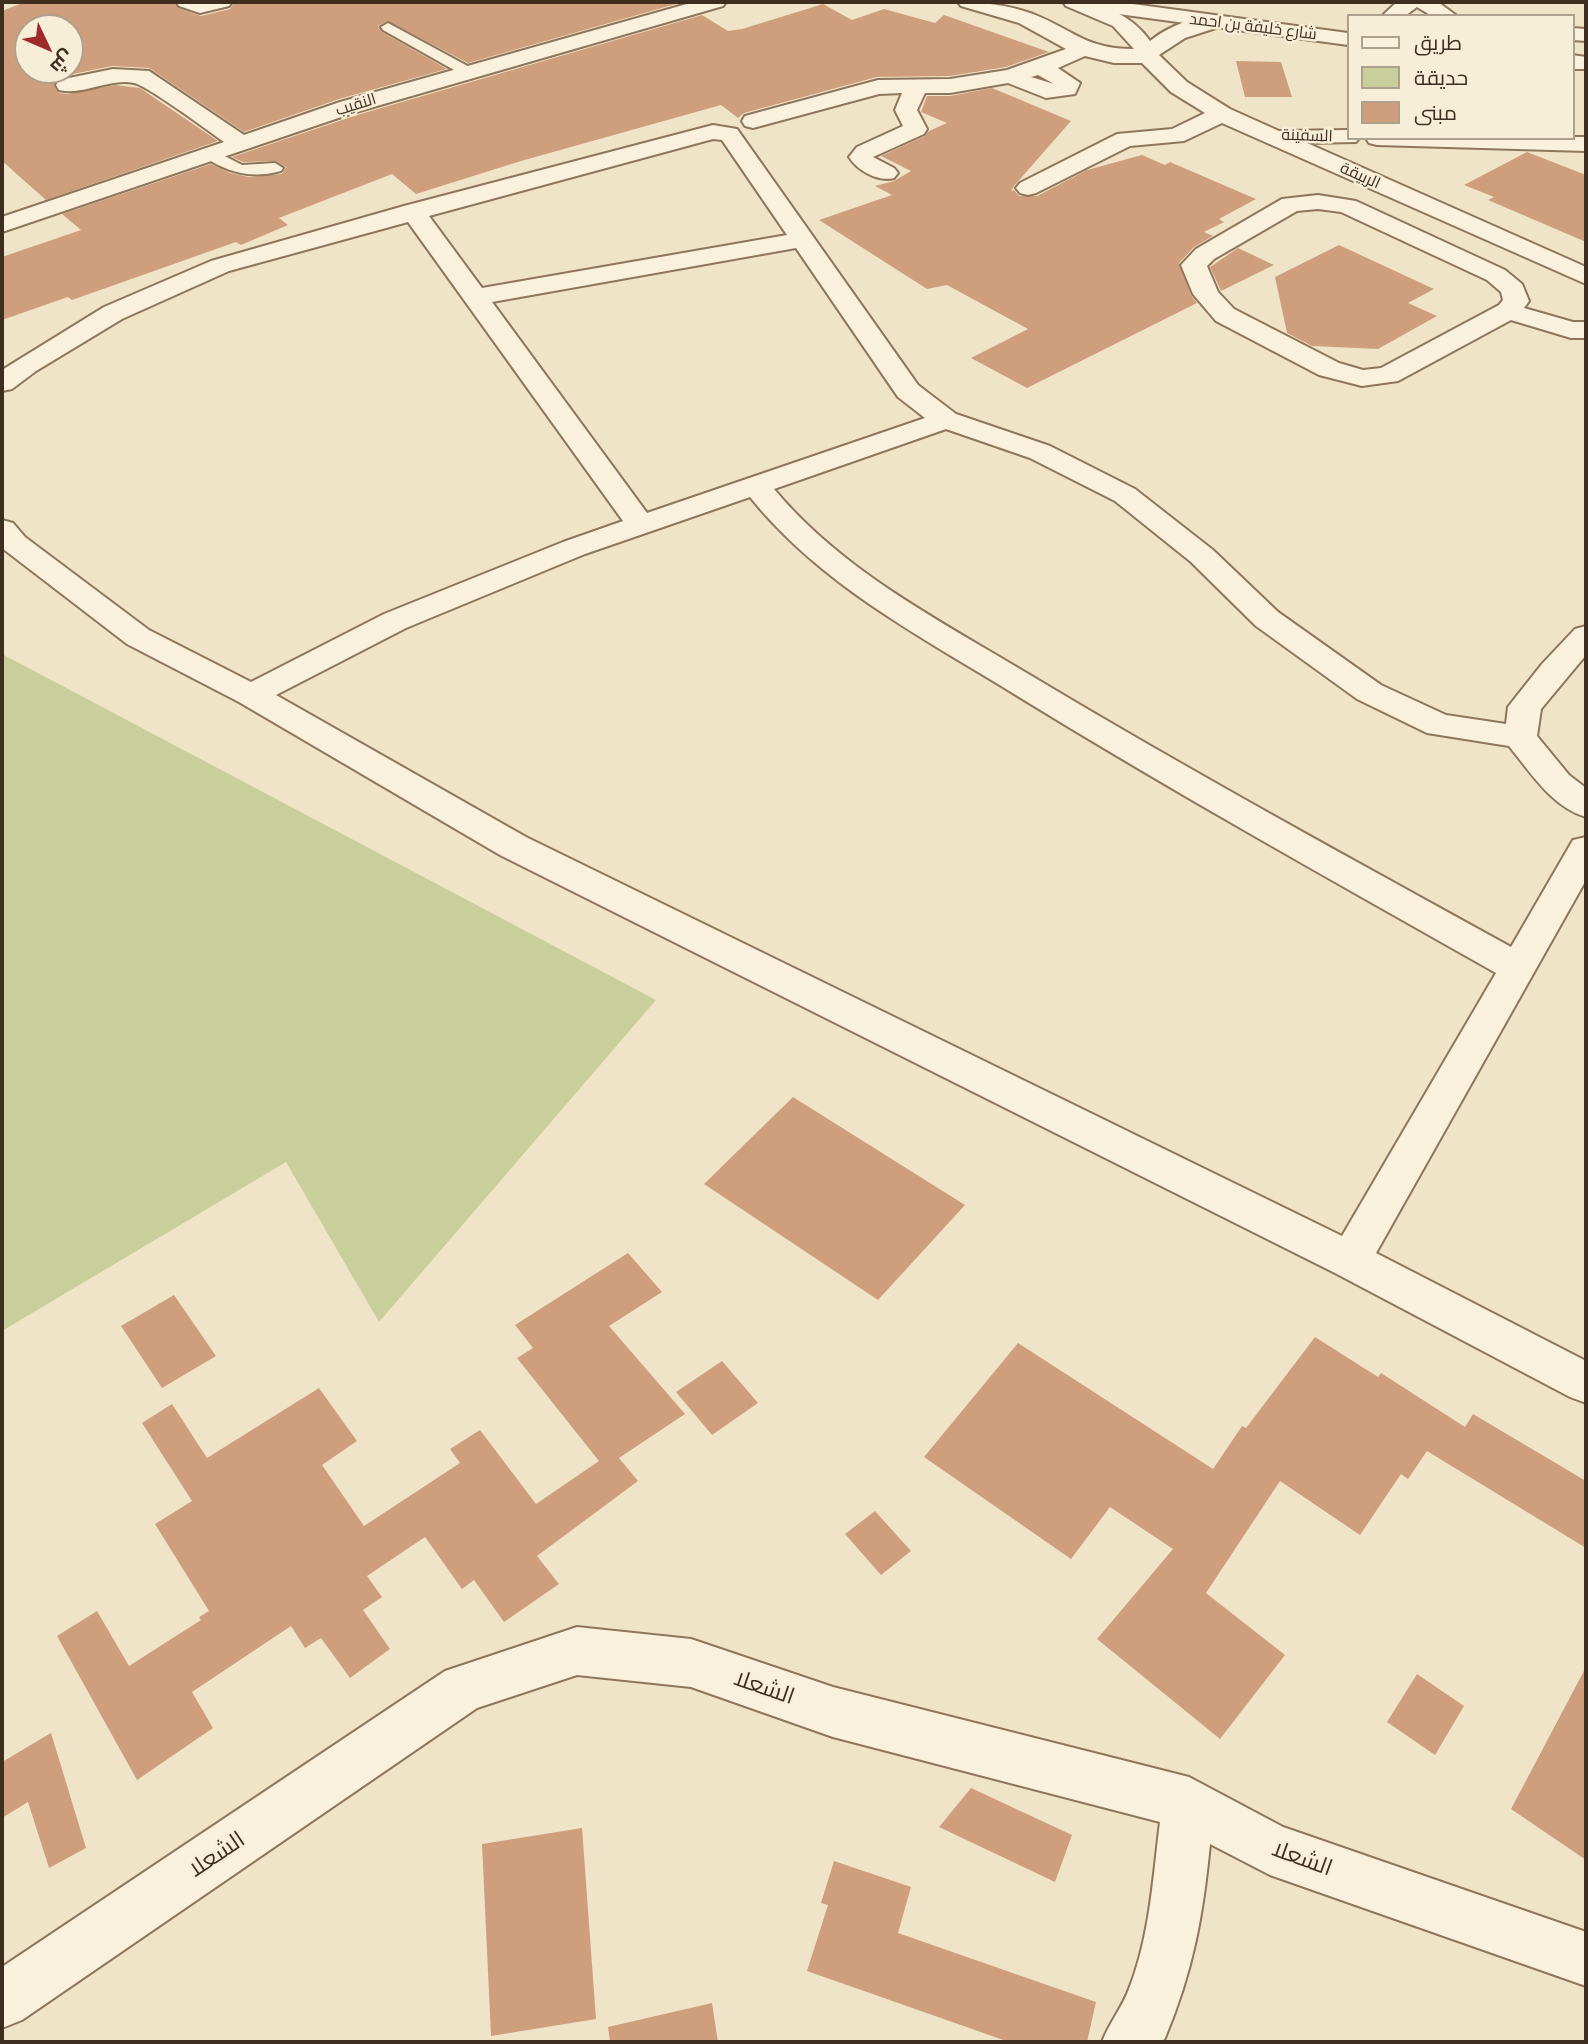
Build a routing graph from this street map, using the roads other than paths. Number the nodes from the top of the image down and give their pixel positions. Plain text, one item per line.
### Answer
1 (186, 2) edge
2 (222, 2) edge
3 (716, 2) edge
4 (968, 2) edge
5 (1073, 2) edge
6 (1185, 2) edge
7 (1410, 2) edge
8 (1424, 2) edge
9 (1395, 14) edge
10 (1444, 14) edge
11 (1215, 22) junction
12 (1346, 22) edge
13 (388, 27) dead end
14 (1346, 39) edge
15 (1083, 49) junction
16 (1147, 57) junction
17 (1041, 66) junction
18 (468, 72) junction
19 (1010, 76) junction
20 (67, 85) dead end
21 (917, 86) junction
22 (1222, 114) junction
23 (753, 121) dead end
24 (1266, 135) junction
25 (1346, 137) edge
26 (1447, 140) edge
27 (240, 142) junction
28 (1586, 144) edge
29 (209, 153) junction
30 (275, 168) dead end
31 (886, 173) dead end
32 (1028, 188) dead end
33 (413, 211) junction
34 (2, 225) edge
35 (804, 239) junction
36 (1586, 276) edge
37 (476, 298) junction
38 (1508, 311) junction
39 (1586, 330) edge
40 (2, 383) edge
41 (946, 420) junction
42 (755, 485) junction
43 (641, 525) junction
44 (2, 529) edge
45 (1586, 636) edge
46 (251, 695) junction
47 (1520, 737) junction
48 (1586, 805) edge
49 (1586, 849) edge
50 (1517, 968) junction
51 (1350, 1260) junction
52 (1586, 1383) edge
53 (1189, 1803) junction
54 (1586, 1959) edge
55 (2, 2000) edge
56 (1130, 2042) edge

1 - 2 street
3 - 18 street, النقيب
4 - 15 street
5 - 11 street, شارع خليفة بن احمد
5 - 16 street, الربيقة
6 - 12 street, شارع خليفة بن احمد
7 - 9 street
8 - 10 street
11 - 14 street, شارع خليفة بن احمد
11 - 16 street
13 - 18 lane
15 - 16 street
15 - 17 street
16 - 22 street, الربيقة
17 - 19 street
17 - 19 street
18 - 27 street, النقيب
19 - 21 street
20 - 27 street
21 - 23 street
21 - 31 street
22 - 24 street, الربيقة
22 - 32 street
24 - 25 street, السفينة
24 - 36 street, الربيقة
26 - 28 street
27 - 29 street, النقيب
29 - 30 lane
29 - 34 street, النقيب
33 - 35 street
33 - 37 street
33 - 40 street
35 - 37 street
35 - 41 street
37 - 43 street
38 - 38 street
38 - 39 street
41 - 42 street
41 - 47 street
42 - 43 street
42 - 50 street
43 - 46 street
44 - 46 street
45 - 47 street
46 - 51 street
47 - 48 street
49 - 50 street
50 - 51 street
51 - 52 street
53 - 54 street, الشعلا
53 - 55 street, الشعلا
53 - 56 street

